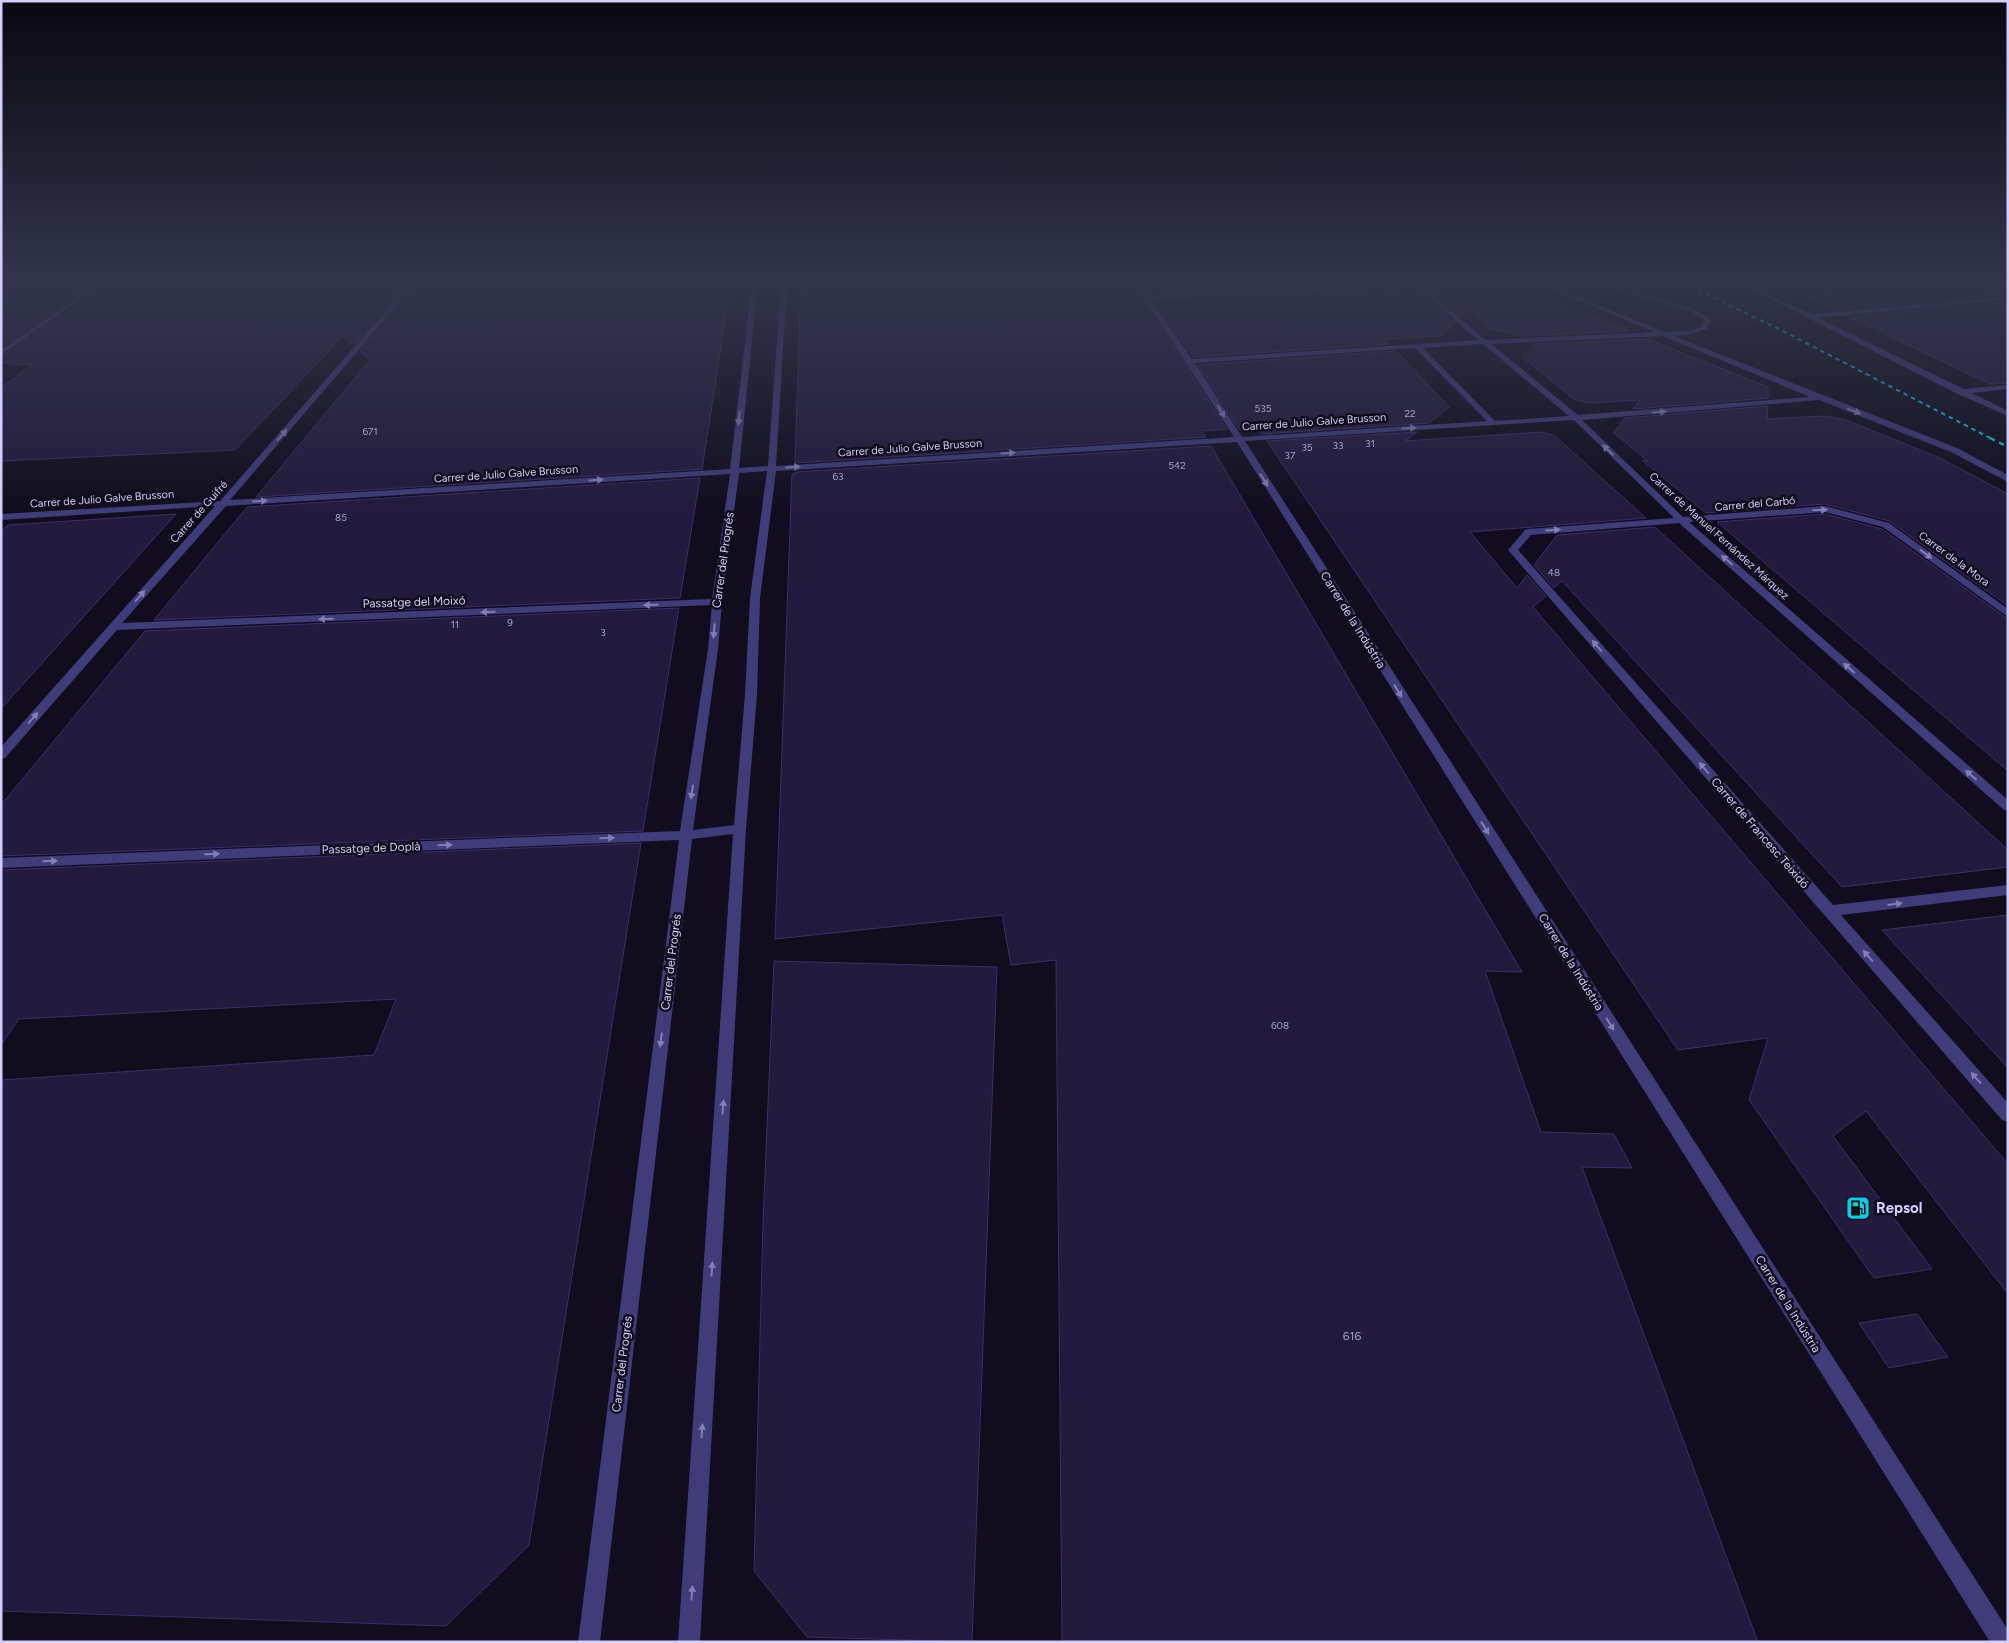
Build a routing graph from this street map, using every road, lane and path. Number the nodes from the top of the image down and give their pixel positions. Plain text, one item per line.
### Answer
1 (347, 360) edge
2 (746, 360) edge
3 (779, 360) edge
4 (1210, 360) edge
5 (1430, 360) edge
6 (1505, 360) edge
7 (1726, 360) edge
8 (1898, 360) edge
9 (1190, 361) joint
10 (2008, 387) edge
11 (1961, 392) junction
12 (1820, 398) junction
13 (2008, 414) edge
14 (1576, 418) junction
15 (1493, 423) junction
16 (1238, 438) junction
17 (772, 468) junction
18 (733, 471) junction
19 (2008, 479) edge
20 (223, 503) junction
21 (1, 517) edge
22 (1682, 521) junction
23 (1886, 525) joint
24 (1513, 550) joint
25 (717, 602) junction
26 (2008, 614) edge
27 (112, 628) junction
28 (1, 755) edge
29 (2008, 807) edge
30 (740, 829) junction
31 (686, 835) junction
32 (1, 863) edge
33 (2008, 890) edge
34 (1829, 911) junction
35 (2008, 1115) edge
36 (588, 1642) edge
37 (689, 1642) edge
38 (2002, 1642) edge

20 -> 1 street, Carrer de Guifré
2 -> 18 street, Carrer del Progrés
3 - 17 street
4 - 9 street
5 - 15 street
6 - 14 street, Carrer de Manuel Fernández Márquez
7 - 12 street
8 - 11 street
9 -> 16 street, Carrer de la Indústria
10 - 11 street
11 - 13 street
14 -> 12 street, Carrer de Julio Galve Brusson
12 -> 19 street
14 - 15 street, Carrer de Julio Galve Brusson
22 -> 14 street, Carrer de Manuel Fernández Márquez
16 -> 15 street, Carrer de Julio Galve Brusson
17 -> 16 street, Carrer de Julio Galve Brusson
16 -> 38 street, Carrer de la Indústria
17 - 18 street, Carrer de Julio Galve Brusson
17 - 30 street
20 -> 18 street, Carrer de Julio Galve Brusson
18 - 25 street, Carrer del Progrés
20 - 21 street, Carrer de Julio Galve Brusson
27 -> 20 street, Carrer de Guifré
22 -> 23 street, Carrer del Carbó
24 -> 22 street, Carrer del Carbó
29 -> 22 street, Carrer de Manuel Fernández Márquez
23 -> 26 street, Carrer de la Mora
34 -> 24 street, Carrer de Francesc Teixidó
25 -> 27 street, Passatge del Moixó
25 -> 31 street, Carrer del Progrés
28 -> 27 street, Carrer de Guifré
30 - 31 street, Passatge de Doplà
37 -> 30 street
32 -> 31 street, Passatge de Doplà
31 -> 36 street, Carrer del Progrés
34 -> 33 street
35 -> 34 street, Carrer de Francesc Teixidó

